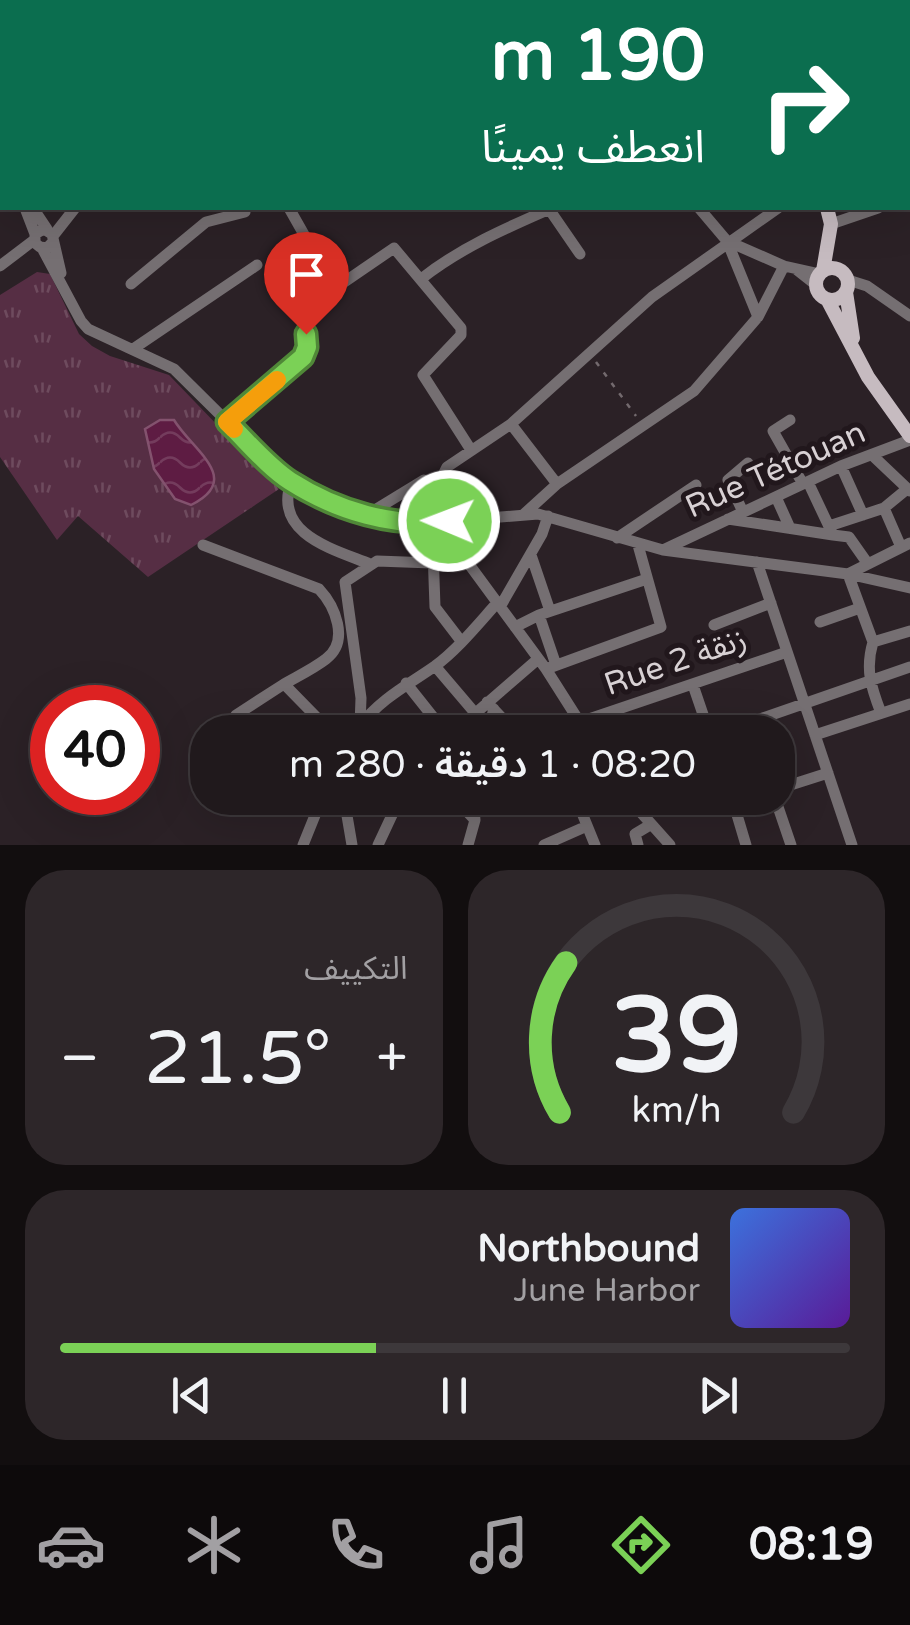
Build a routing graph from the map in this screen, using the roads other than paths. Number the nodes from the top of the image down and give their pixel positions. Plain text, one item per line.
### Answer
1 (30, 210) edge
2 (73, 210) edge
3 (290, 210) edge
4 (547, 210) edge
5 (552, 210) edge
6 (701, 210) edge
7 (775, 210) edge
8 (827, 210) edge
9 (873, 210) edge
10 (245, 212) dead end
11 (830, 227) junction
12 (46, 237) junction
13 (727, 241) junction
14 (580, 254) dead end
15 (256, 265) dead end
16 (0, 266) edge
17 (789, 267) junction
18 (820, 277) junction
19 (421, 279) junction
20 (845, 281) junction
21 (130, 284) dead end
22 (309, 287) dead end
23 (827, 299) junction
24 (910, 316) edge
25 (758, 318) junction
26 (854, 348) junction
27 (134, 349) junction
28 (790, 420) dead end
29 (227, 422) junction
30 (511, 424) junction
31 (910, 438) edge
32 (471, 450) junction
33 (872, 455) junction
34 (748, 463) dead end
35 (842, 466) junction
36 (424, 480) dead end
37 (291, 482) junction
38 (805, 483) junction
39 (557, 484) junction
40 (696, 485) dead end
41 (908, 490) edge
42 (776, 496) junction
43 (884, 508) junction
44 (742, 512) junction
45 (524, 514) junction
46 (863, 515) junction
47 (365, 516) junction
48 (548, 516) junction
49 (728, 519) junction
50 (441, 521) junction
51 (790, 528) junction
52 (831, 531) junction
53 (617, 538) junction
54 (203, 544) dead end
55 (638, 545) junction
56 (906, 545) edge
57 (663, 550) junction
58 (531, 555) junction
59 (757, 562) junction
60 (432, 563) junction
61 (370, 564) junction
62 (868, 564) junction
63 (848, 574) junction
64 (647, 579) junction
65 (910, 589) edge
66 (771, 604) junction
67 (499, 605) junction
68 (860, 608) junction
69 (544, 613) junction
70 (820, 622) dead end
71 (714, 625) dead end
72 (515, 627) junction
73 (910, 630) edge
74 (461, 641) junction
75 (873, 642) junction
76 (787, 652) junction
77 (547, 664) junction
78 (435, 666) junction
79 (910, 667) edge
80 (869, 682) junction
81 (406, 683) junction
82 (284, 684) junction
83 (693, 685) junction
84 (804, 702) junction
85 (910, 704) edge
86 (491, 706) junction
87 (476, 712) junction
88 (881, 713) junction
89 (236, 715) edge
90 (314, 715) edge
91 (359, 715) edge
92 (368, 715) edge
93 (431, 715) edge
94 (473, 715) edge
95 (490, 715) edge
96 (499, 715) edge
97 (576, 715) edge
98 (614, 715) edge
99 (703, 715) edge
100 (770, 715) edge
101 (815, 735) junction
102 (828, 773) junction
103 (795, 784) edge
104 (315, 815) edge
105 (347, 815) edge
106 (392, 815) edge
107 (470, 815) edge
108 (474, 815) edge
109 (580, 815) edge
110 (641, 815) edge
111 (737, 815) edge
112 (781, 815) edge
113 (475, 820) junction
114 (588, 826) junction
115 (650, 826) junction
116 (303, 845) edge
117 (352, 845) edge
118 (378, 845) edge
119 (468, 845) edge
120 (544, 845) edge
121 (595, 845) edge
122 (638, 845) edge
123 (670, 845) edge
124 (746, 845) edge
125 (791, 845) edge
126 (852, 845) edge

1 - 12 street
2 - 12 street
3 - 19 street
4 - 19 street
5 - 14 street
6 - 13 street
7 - 13 street
8 - 11 main road
9 - 11 street
10 - 21 street
11 - 18 main road
11 - 20 main road
12 - 16 street
12 - 27 street
13 - 17 street
13 - 25 street
13 - 30 street
15 - 27 street
17 - 18 street
17 - 25 street
18 - 20 main road
18 - 23 main road
19 - 32 street
20 - 23 main road
20 - 24 street
20 - 26 main road
22 - 29 street
23 - 26 main road
25 - 39 street
26 - 31 main road
27 - 29 street
28 - 38 street
29 - 37 street
30 - 32 street
30 - 39 street
31 - 33 street, Rue Tétouan
32 - 50 street
33 - 35 street, Rue Tétouan
33 - 41 street
34 - 44 street
35 - 38 street, Rue Tétouan
35 - 46 street
36 - 47 street
37 - 47 street
37 - 61 street
38 - 42 street, Rue Tétouan
38 - 52 street
39 - 45 street
40 - 53 street
41 - 43 street
42 - 44 street, Rue Tétouan
42 - 51 street
43 - 46 street
43 - 56 street
44 - 49 street, Rue Tétouan
45 - 48 street
45 - 50 street
46 - 52 street
47 - 50 street
48 - 53 street
48 - 58 street
49 - 51 street
49 - 57 street, Rue Tétouan
50 - 60 street
50 - 67 street
51 - 52 street
52 - 62 street
53 - 55 street
54 - 82 street
55 - 57 street
55 - 64 street
56 - 62 street
57 - 59 street
58 - 67 street
58 - 69 street
59 - 63 street
59 - 66 street
60 - 61 street
60 - 74 street
61 - 91 street
62 - 63 street
63 - 65 street
63 - 68 street
64 - 69 street
64 - 77 street
66 - 71 street
66 - 76 street
67 - 72 street
67 - 74 street
68 - 70 street
68 - 75 street
69 - 72 street
69 - 77 street
72 - 77 street
73 - 75 street
74 - 78 street
75 - 80 street
76 - 83 street, Rue 2 زنقة
76 - 84 street
77 - 86 street
77 - 97 street
78 - 81 street
78 - 87 street
79 - 80 street
80 - 84 street
80 - 88 street
81 - 92 street
81 - 93 street
82 - 89 street
82 - 90 street
83 - 98 street, Rue 2 زنقة
83 - 99 street
84 - 100 street
84 - 101 street
85 - 88 street
86 - 87 street
86 - 95 street
86 - 96 street
87 - 94 street
88 - 101 street
101 - 102 street
102 - 103 street
102 - 126 street
104 - 116 street
105 - 117 street
106 - 118 street
107 - 113 street
108 - 113 street
109 - 114 street
110 - 115 street
111 - 124 street
112 - 125 street
113 - 119 street
114 - 120 street
114 - 121 street
115 - 122 street
115 - 123 street

